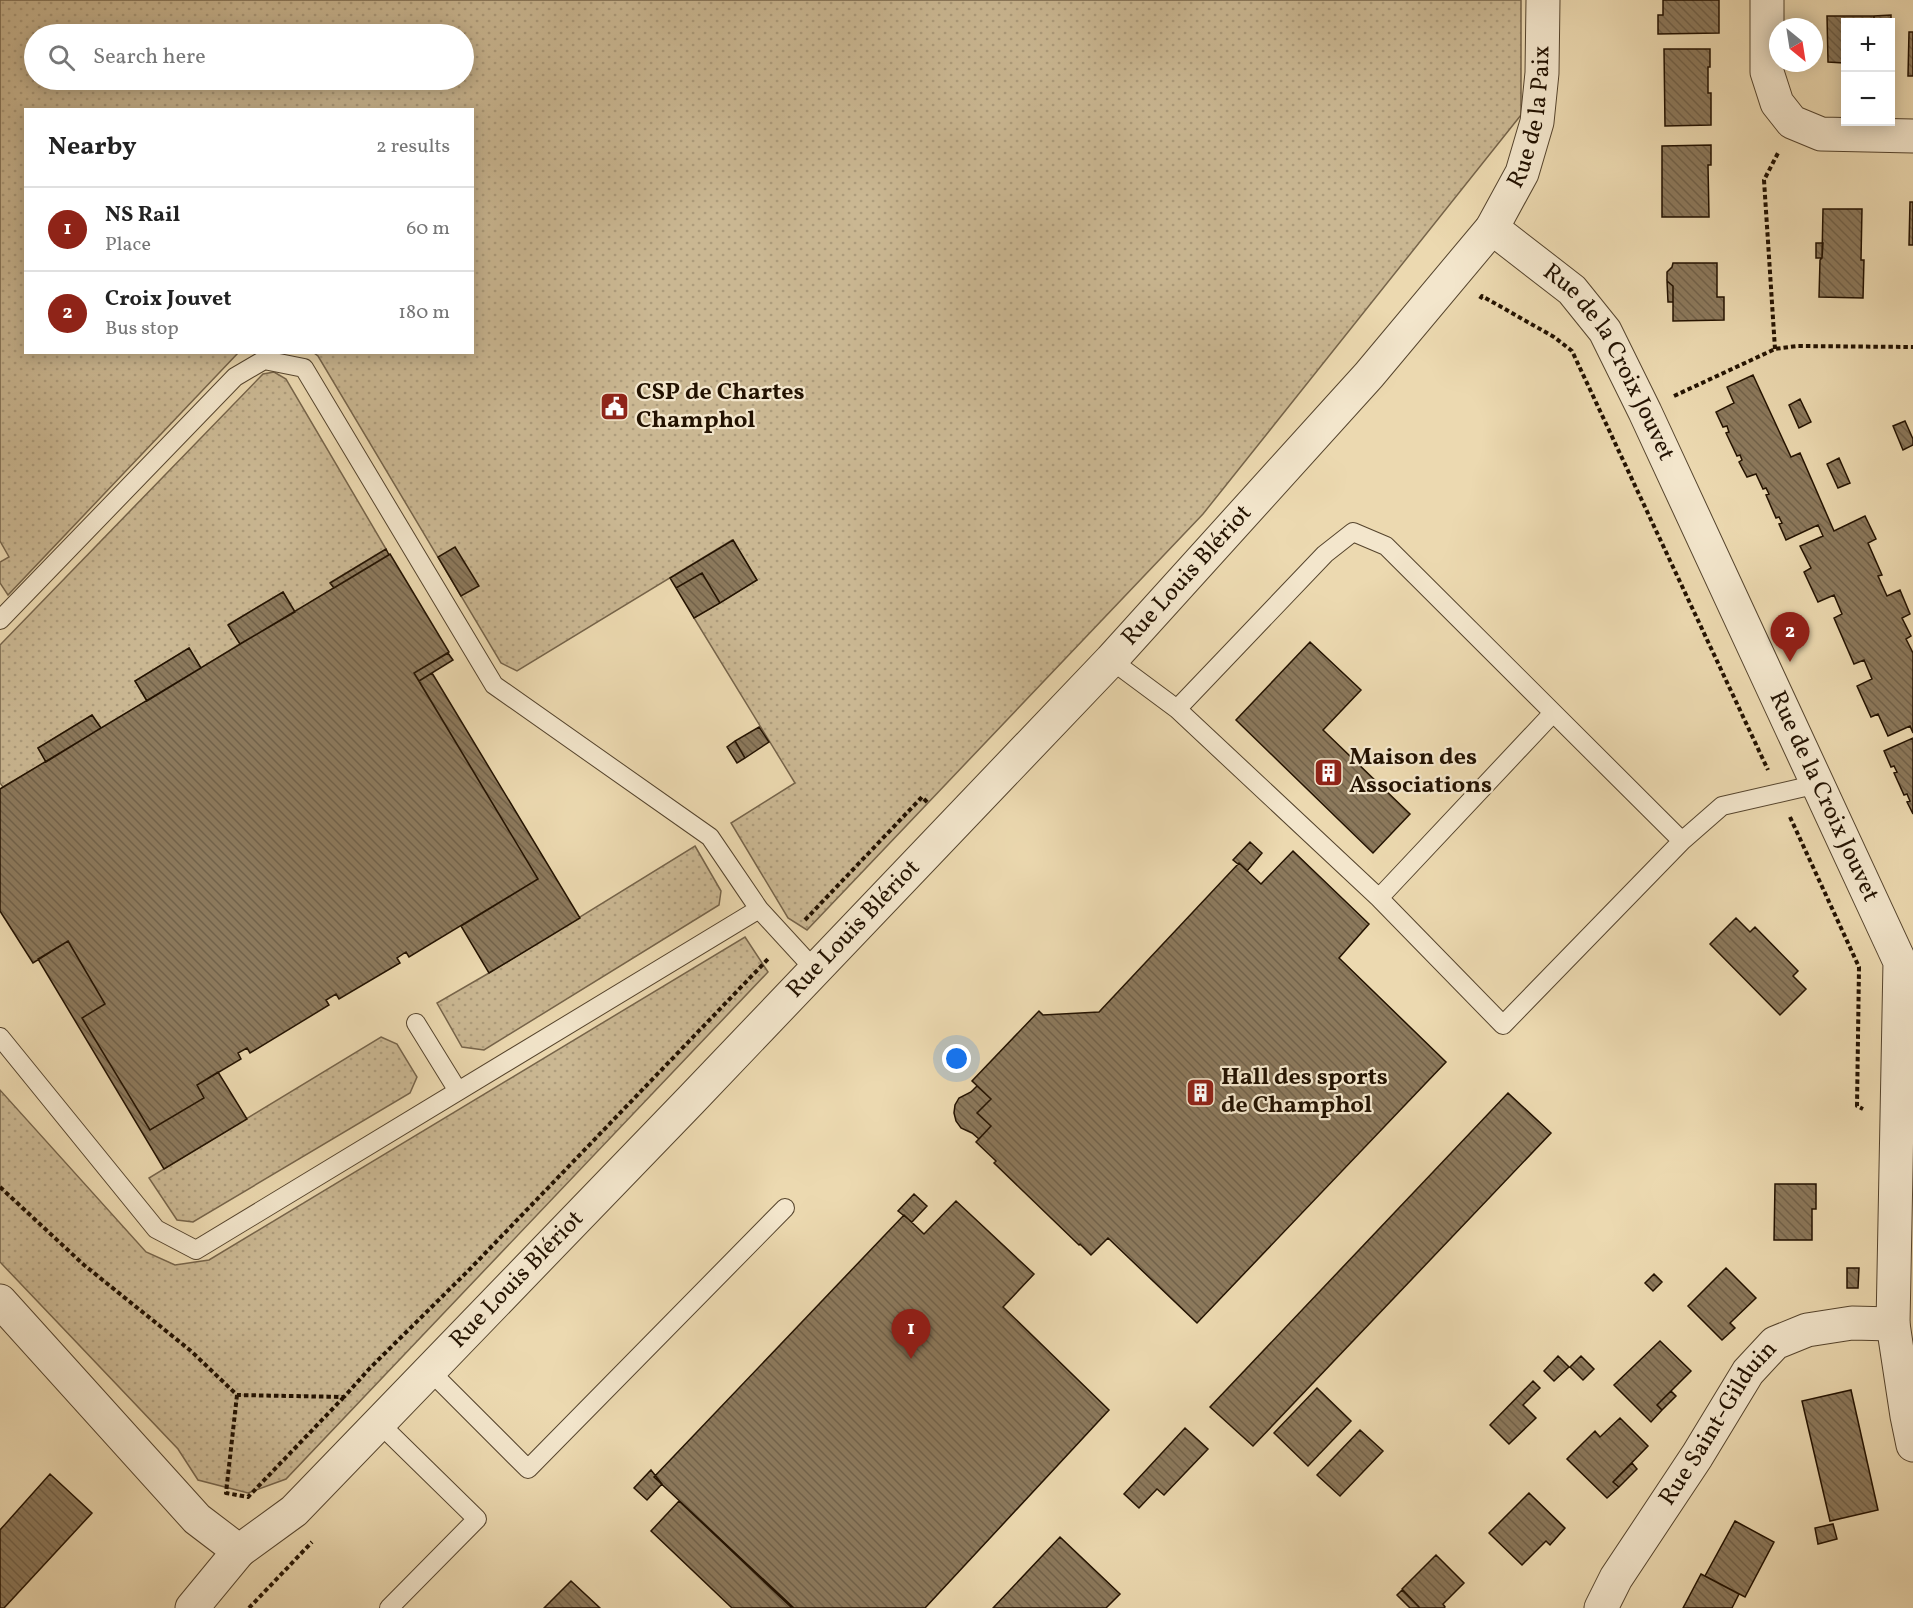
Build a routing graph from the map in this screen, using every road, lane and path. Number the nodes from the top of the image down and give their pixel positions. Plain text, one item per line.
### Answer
1 (1543, 0) edge
2 (1767, 0) edge
3 (1792, 122) junction
4 (1913, 136) edge
5 (1492, 228) junction
6 (1913, 347) edge
7 (1774, 349) junction
8 (1645, 412) junction
9 (1608, 428) dead end
10 (0, 620) edge
11 (1111, 660) junction
12 (1177, 709) junction
13 (1553, 712) junction
14 (1818, 784) junction
15 (952, 826) junction
16 (1682, 841) junction
17 (1379, 898) junction
18 (759, 909) junction
19 (787, 939) junction
20 (1906, 962) edge
21 (815, 970) junction
22 (416, 1023) dead end
23 (0, 1037) edge
24 (458, 1091) junction
25 (0, 1187) edge
26 (785, 1208) dead end
27 (0, 1301) edge
28 (1893, 1324) junction
29 (430, 1371) junction
30 (237, 1395) junction
31 (344, 1398) junction
32 (379, 1423) junction
33 (1913, 1445) edge
34 (239, 1551) junction
35 (192, 1608) edge
36 (389, 1608) edge
37 (1601, 1608) edge

1 - 5 street, Rue de la Paix
2 - 3 street
3 - 4 street
3 - 7 path
5 - 8 street, Rue de la Croix Jouvet
5 - 11 street, Rue Louis Blériot
6 - 7 path
7 - 8 path
8 - 9 path
8 - 14 street, Rue de la Croix Jouvet
10 - 18 lane
11 - 12 lane
11 - 15 street, Rue Louis Blériot
12 - 13 lane
12 - 17 lane
13 - 16 lane
13 - 17 lane
14 - 16 lane
14 - 20 street, Rue de la Croix Jouvet
15 - 19 path
15 - 21 street, Rue Louis Blériot
16 - 17 lane
18 - 19 lane
18 - 24 lane
19 - 21 lane
19 - 31 path
20 - 28 street, Rue de la Croix Jouvet
21 - 29 street, Rue Louis Blériot
22 - 24 lane
23 - 24 lane
25 - 30 path
26 - 29 lane
27 - 34 street
28 - 33 street, Rue de la Croix Jouvet
28 - 37 street, Rue Saint-Gilduin
29 - 32 street, Rue Louis Blériot
30 - 31 path
30 - 31 path
32 - 34 street, Rue Louis Blériot
32 - 36 lane
34 - 35 street, Rue Louis Blériot

